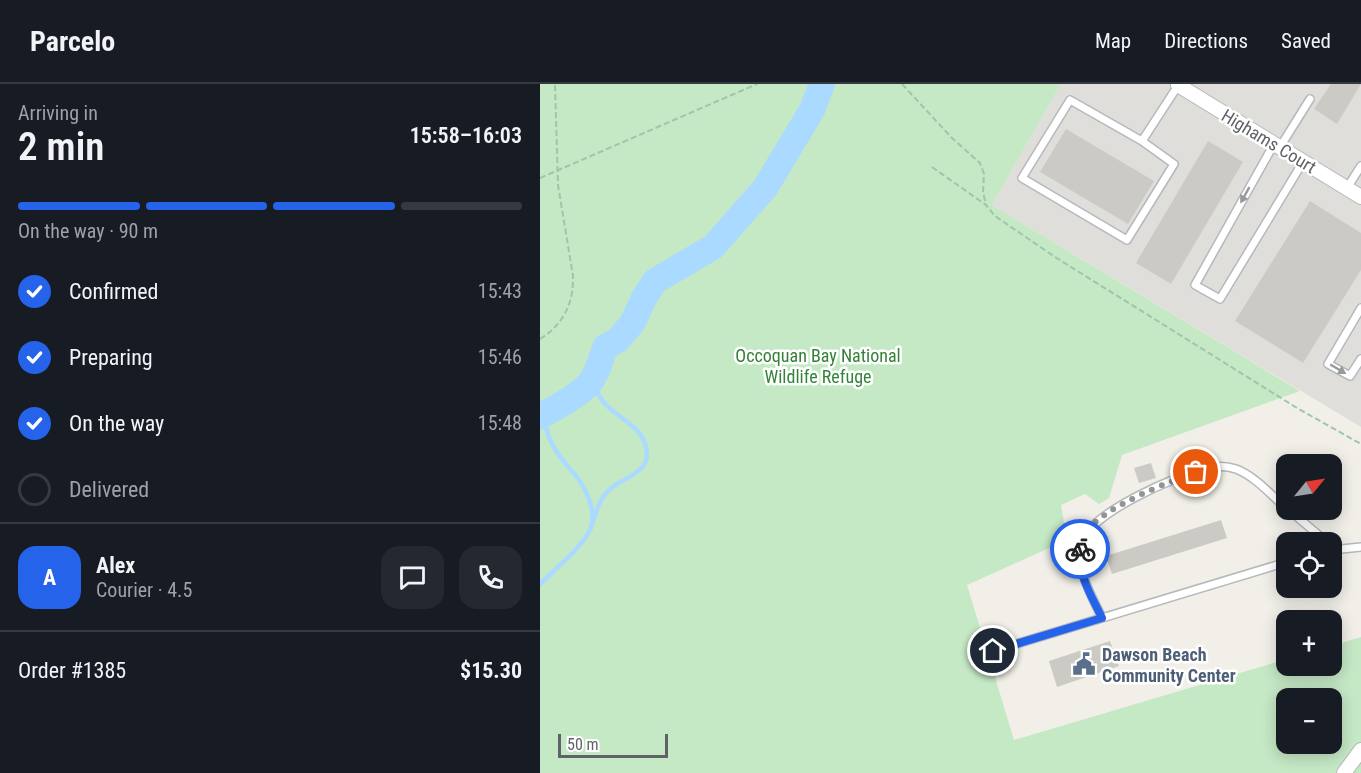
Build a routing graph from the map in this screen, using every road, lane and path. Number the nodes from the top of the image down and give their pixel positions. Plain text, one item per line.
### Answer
1 (555, 84) edge
2 (757, 84) edge
3 (902, 84) edge
4 (1178, 85) edge
5 (1310, 99) dead end
6 (1142, 141) junction
7 (1277, 145) junction
8 (1303, 162) junction
9 (1361, 166) edge
10 (932, 167) dead end
11 (557, 171) junction
12 (540, 178) edge
13 (1347, 188) junction
14 (1361, 197) edge
15 (986, 206) junction
16 (1361, 308) edge
17 (540, 339) edge
18 (1361, 359) edge
19 (1361, 444) edge
20 (1276, 499) edge
21 (1301, 520) edge
22 (1315, 532) edge
23 (1361, 547) edge
24 (1342, 548) edge
25 (1276, 565) edge
26 (1102, 618) junction
27 (993, 651) dead end
28 (1361, 750) edge
29 (1344, 773) edge

1 - 11 path
2 - 11 path
3 - 15 path
4 - 6 lane
4 - 7 street, Highams Court
5 - 7 lane
6 - 6 lane
7 - 8 street, Highams Court
7 -> 8 lane
8 - 13 street, Highams Court
9 - 13 lane
10 - 15 path
11 - 12 path
11 - 17 path
13 - 14 street, Highams Court
15 - 19 path
16 -> 18 lane
20 - 26 lane
21 - 22 lane
23 - 24 lane
25 - 26 lane
26 - 27 lane
28 - 29 street

